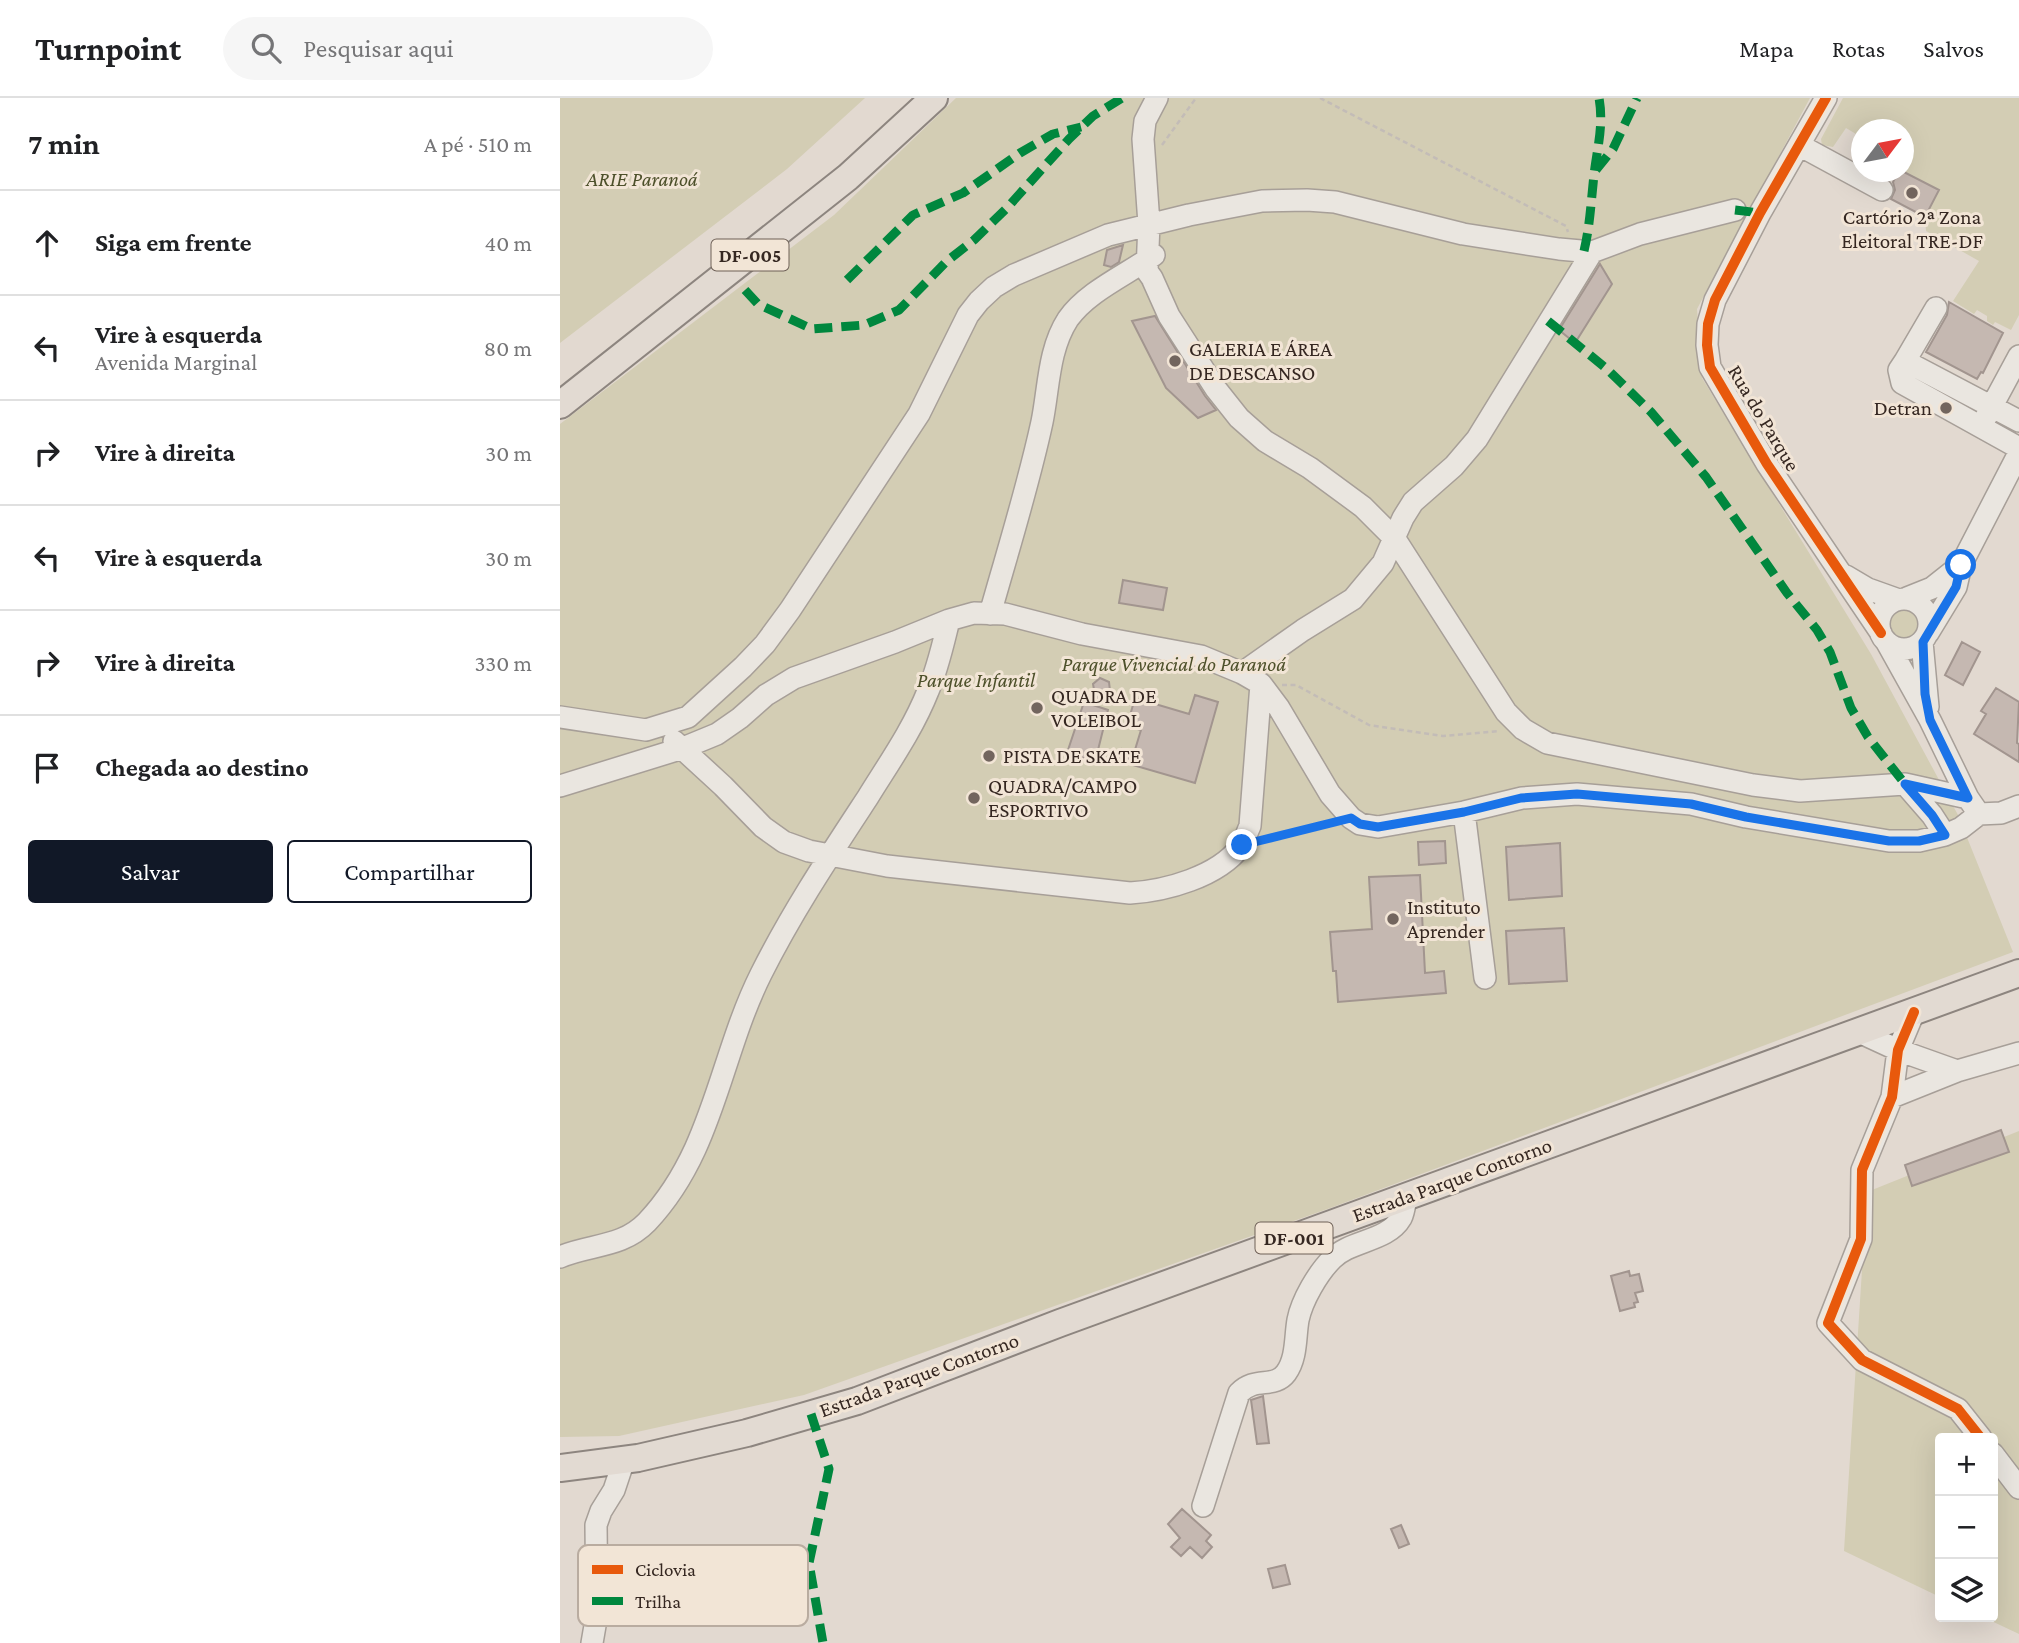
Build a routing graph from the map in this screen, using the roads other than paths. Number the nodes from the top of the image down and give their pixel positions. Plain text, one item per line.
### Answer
1 (934, 98) edge
2 (1826, 98) edge
3 (1154, 105) edge
4 (1799, 145) junction
5 (1882, 190) dead end
6 (1735, 210) dead end
7 (1153, 223) junction
8 (1583, 251) junction
9 (1150, 266) junction
10 (1936, 308) dead end
11 (2019, 356) edge
12 (1905, 361) junction
13 (560, 405) edge
14 (1992, 407) junction
15 (2019, 421) edge
16 (1982, 427) junction
17 (2019, 448) edge
18 (2019, 453) edge
19 (1395, 539) junction
20 (1961, 565) junction
21 (1841, 574) junction
22 (1901, 599) junction
23 (998, 614) junction
24 (949, 620) junction
25 (1883, 637) junction
26 (1925, 637) junction
27 (1242, 673) junction
28 (1261, 684) junction
29 (560, 717) edge
30 (688, 717) junction
31 (1930, 720) junction
32 (646, 730) junction
33 (678, 744) junction
34 (1905, 784) junction
35 (560, 786) edge
36 (1973, 806) junction
37 (2019, 806) edge
38 (1464, 812) junction
39 (1945, 835) junction
40 (830, 855) junction
41 (2019, 973) edge
42 (1485, 978) dead end
43 (1914, 1012) junction
44 (1859, 1032) junction
45 (1898, 1050) junction
46 (2019, 1054) edge
47 (1958, 1071) junction
48 (1892, 1097) junction
49 (1406, 1197) junction
50 (560, 1257) edge
51 (1977, 1433) edge
52 (624, 1460) junction
53 (1998, 1461) edge
54 (560, 1468) edge
55 (2019, 1488) edge
56 (1203, 1506) dead end
57 (596, 1545) edge

1 - 13 main road, DF-005
2 - 4 street, Rua do Parque
3 - 7 street
3 - 7 street
4 - 5 street
4 - 21 street, Rua do Parque
6 - 8 street
7 - 8 street
7 - 9 street
7 - 30 street
8 - 19 street
9 - 19 street
9 - 23 street
10 - 12 street
11 - 14 street
12 - 14 street
12 - 16 street
14 - 15 street
14 - 16 street
16 - 17 street
18 - 20 street
19 - 27 street
19 - 34 street
20 - 22 street
20 - 26 street
21 - 22 street, Rua do Parque
21 - 25 street, Rua do Parque
22 - 25 street
22 - 26 street
23 - 24 street
23 - 27 street
24 - 33 street
24 - 40 street
25 - 26 street
25 - 31 street, Rua do Parque
26 - 31 street
27 - 28 street
28 - 38 street
28 - 40 street
29 - 32 street
30 - 32 street
30 - 33 street
31 - 36 street
32 - 33 street
33 - 35 street
33 - 40 street
34 - 36 street
34 - 39 street
36 - 37 street
36 - 39 street
38 - 39 street
38 - 42 street
40 - 50 street
41 - 43 main road, Estrada Parque Contorno / DF-001
43 - 44 main road, Estrada Parque Contorno / DF-001
43 - 45 street
44 - 45 street
44 - 49 main road, Estrada Parque Contorno / DF-001
45 - 47 street
45 - 48 street
46 - 47 street
47 - 48 street
48 - 51 street
49 - 52 main road, Estrada Parque Contorno / DF-001
49 - 56 street
52 - 54 main road, Estrada Parque Contorno / DF-001
52 - 57 street
53 - 55 street

